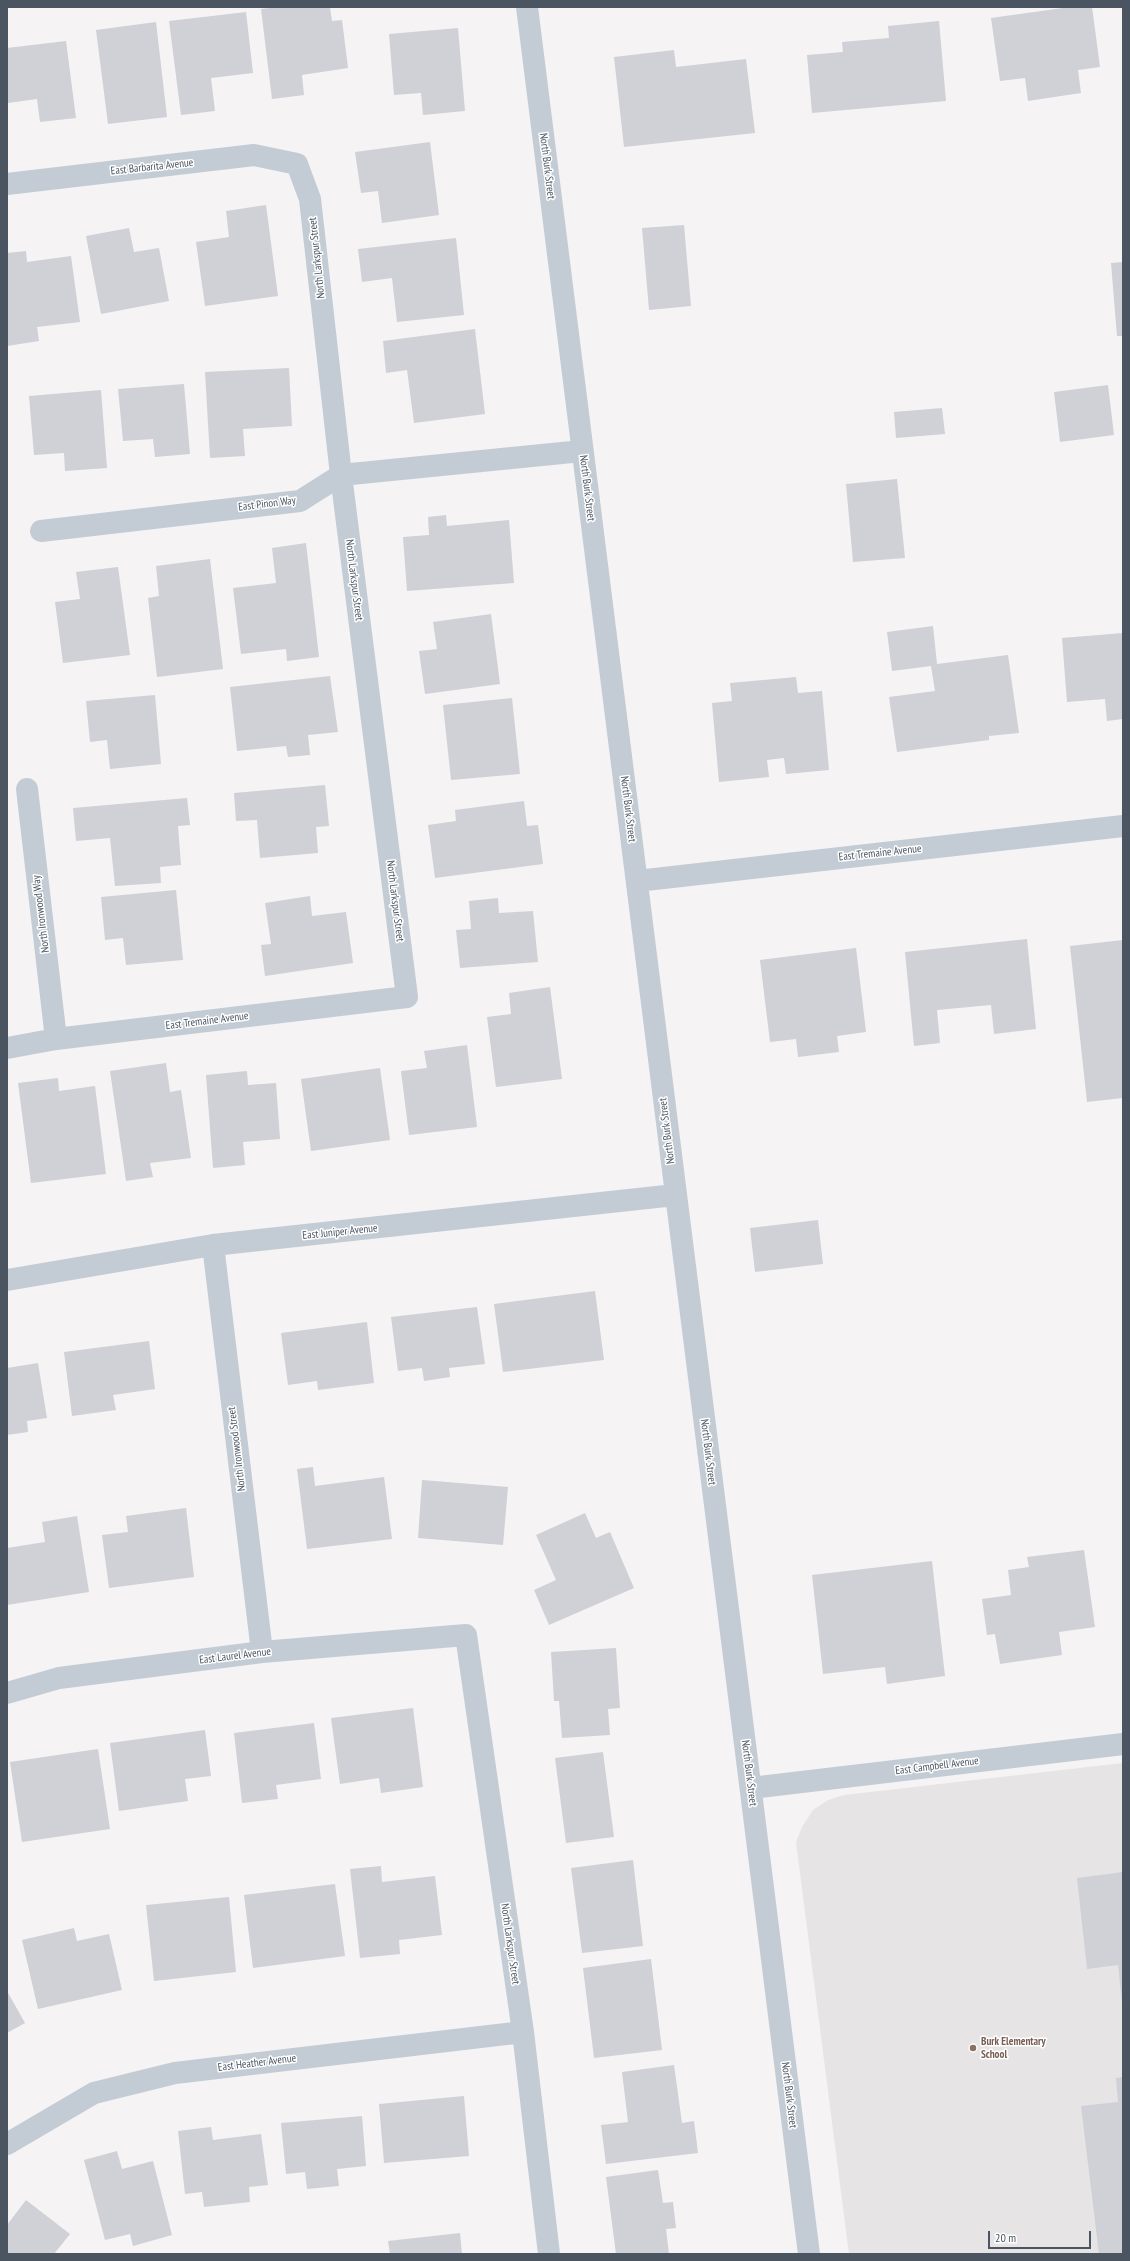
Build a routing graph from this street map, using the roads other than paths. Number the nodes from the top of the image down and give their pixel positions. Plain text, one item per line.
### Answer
1 (527, 7) edge
2 (297, 164) joint
3 (7, 184) edge
4 (582, 451) junction
5 (341, 475) junction
6 (41, 531) dead end
7 (27, 788) dead end
8 (1123, 826) edge
9 (637, 881) junction
10 (407, 997) joint
11 (56, 1039) junction
12 (7, 1048) edge
13 (675, 1195) junction
14 (213, 1245) junction
15 (7, 1280) edge
16 (466, 1635) joint
17 (262, 1652) junction
18 (7, 1693) edge
19 (1123, 1744) edge
20 (751, 1788) junction
21 (523, 2032) junction
22 (7, 2144) edge
23 (549, 2254) edge
24 (809, 2254) edge

1 - 4 street, North Burk Street
2 - 3 street, East Barbarita Avenue
2 - 5 street, North Larkspur Street
4 - 5 street, East Pinon Way
4 - 9 street, North Burk Street
5 - 6 street, East Pinon Way
5 - 10 street, North Larkspur Street
7 - 11 street, North Ironwood Way
8 - 9 street, East Tremaine Avenue
9 - 13 street, North Burk Street
10 - 11 street, East Tremaine Avenue
11 - 12 street, East Tremaine Avenue
13 - 14 street, East Juniper Avenue
13 - 20 street, North Burk Street
14 - 15 street, East Juniper Avenue
14 - 17 street, North Ironwood Street
16 - 17 street, East Laurel Avenue
16 - 21 street, North Larkspur Street
17 - 18 street, East Laurel Avenue
19 - 20 street, East Campbell Avenue
20 - 24 street, North Burk Street
21 - 22 street, East Heather Avenue
21 - 23 street, North Larkspur Street

